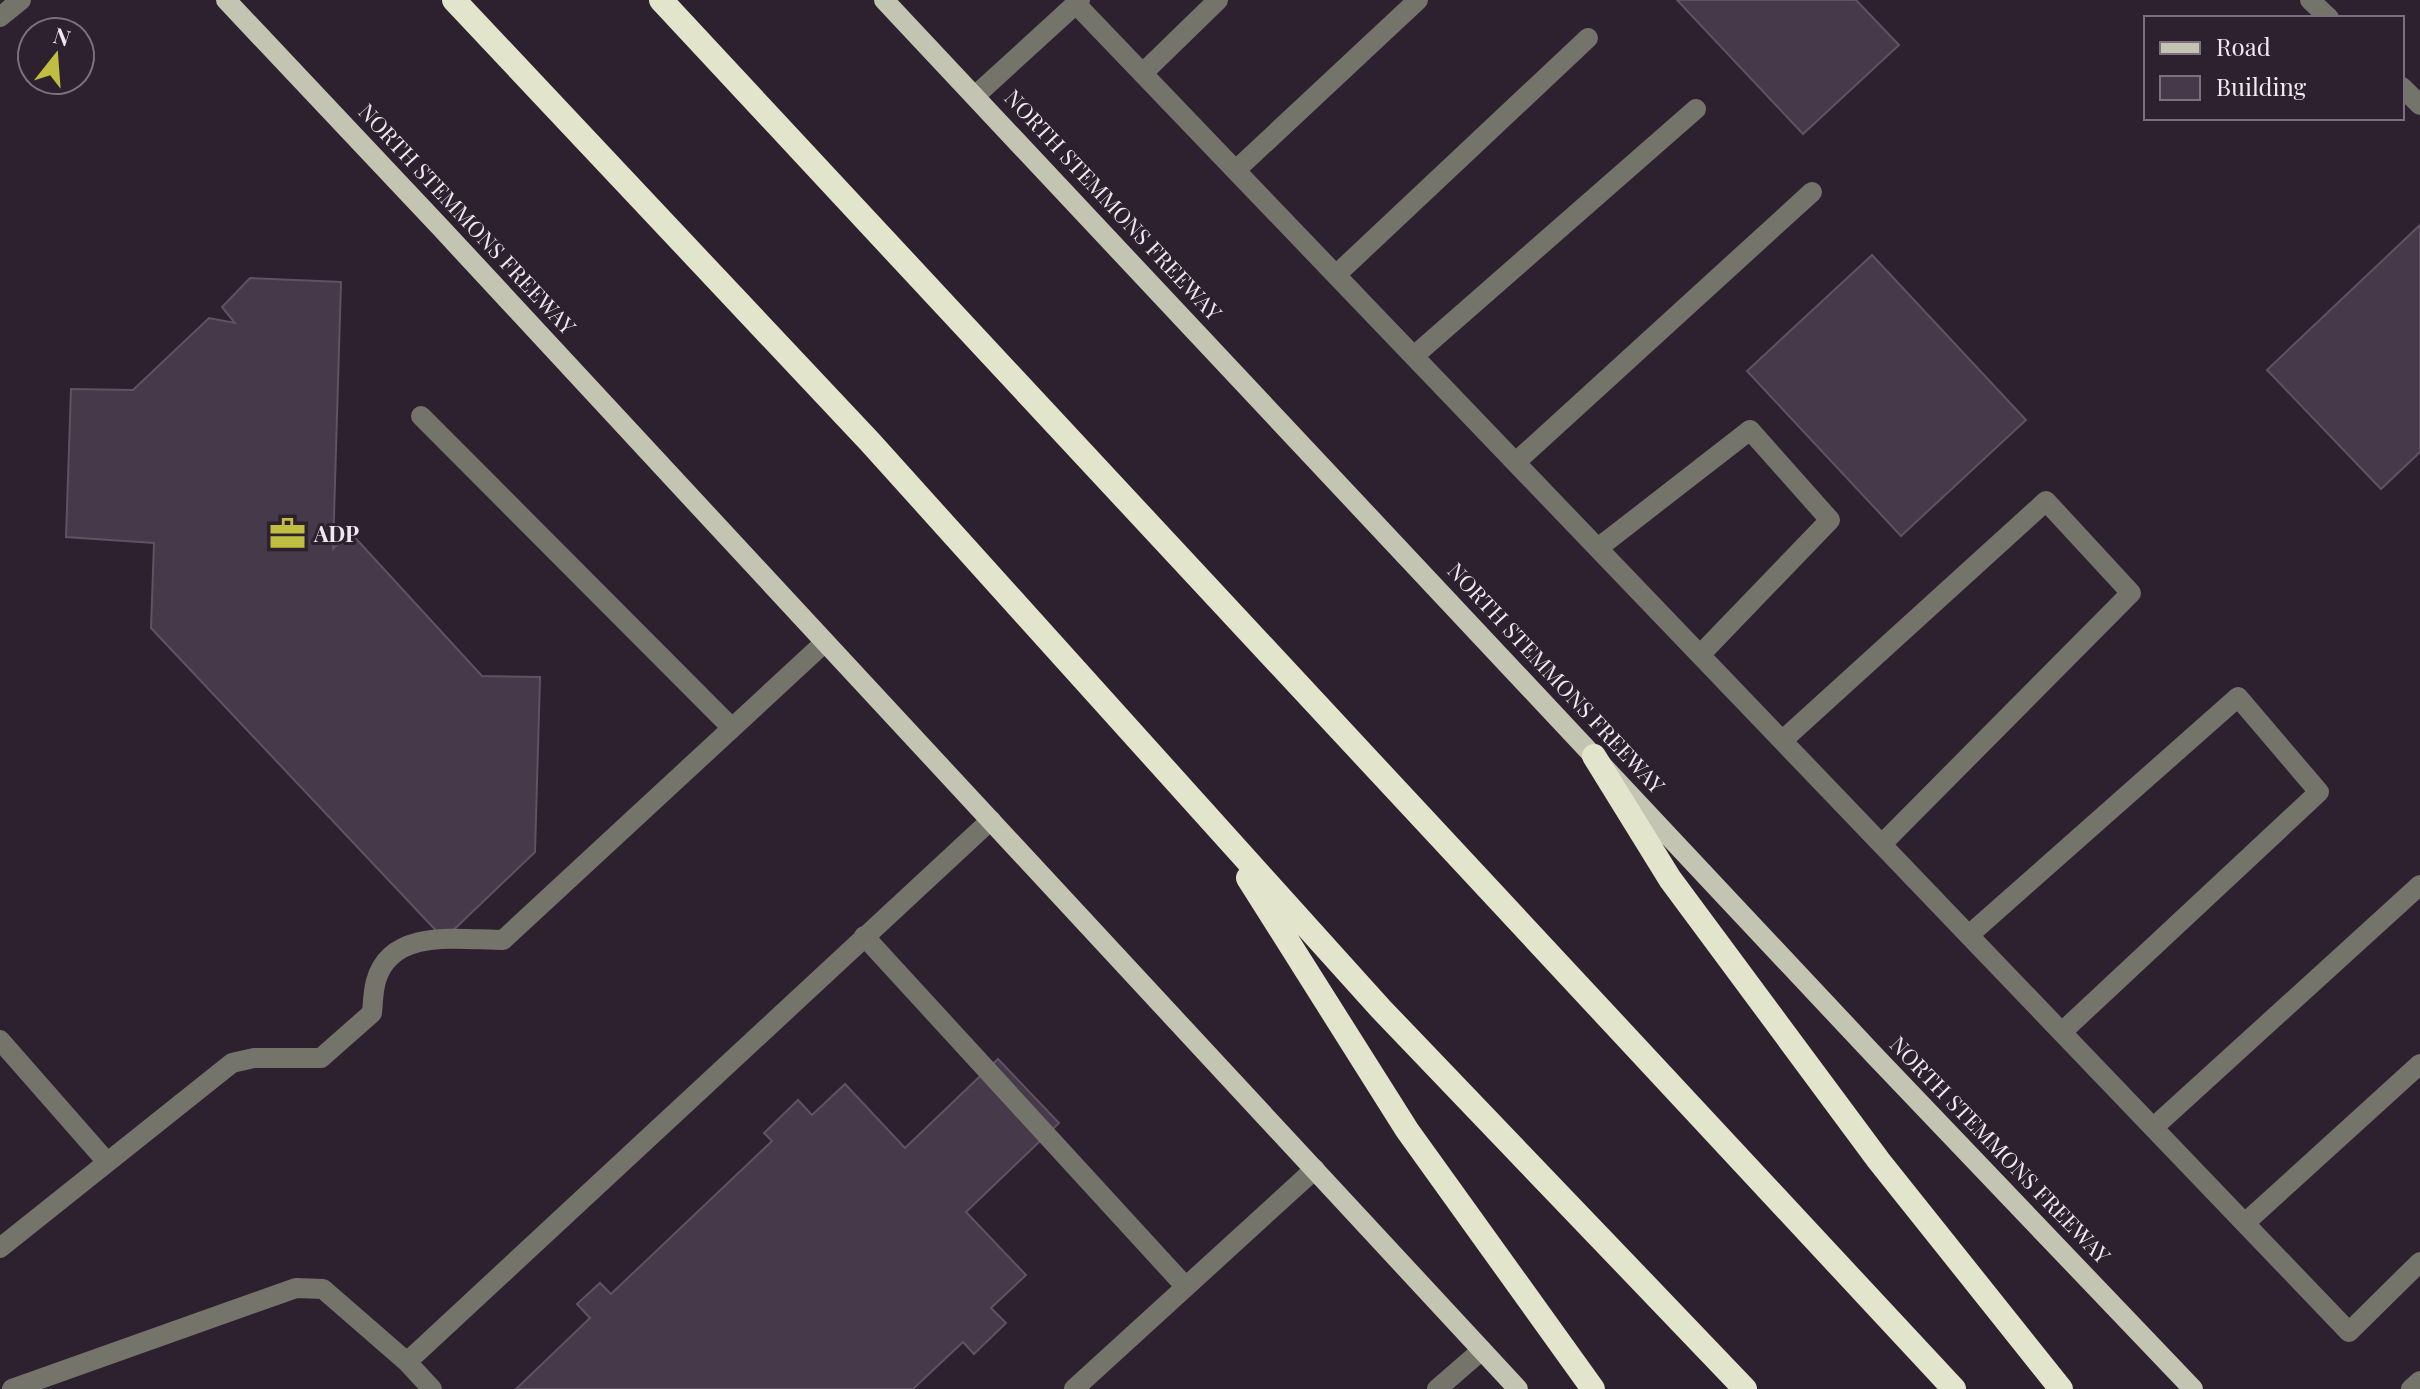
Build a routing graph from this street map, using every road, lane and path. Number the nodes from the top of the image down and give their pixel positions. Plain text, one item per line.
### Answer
1 (21, 0) edge
2 (226, 0) edge
3 (454, 0) edge
4 (661, 0) edge
5 (1218, 0) edge
6 (1418, 0) edge
7 (2310, 0) edge
8 (890, 2) edge
9 (1078, 2) edge
10 (2327, 16) edge
11 (0, 17) edge
12 (1588, 38) dead end
13 (1143, 73) junction
14 (2404, 89) edge
15 (975, 96) junction
16 (2420, 105) edge
17 (1696, 109) dead end
18 (1236, 170) junction
19 (1812, 192) dead end
20 (1336, 275) junction
21 (1414, 356) junction
22 (421, 416) dead end
23 (1516, 462) junction
24 (1598, 548) junction
25 (824, 643) junction
26 (1700, 655) junction
27 (732, 728) junction
28 (1783, 740) junction
29 (1594, 756) junction
30 (1210, 819) junction
31 (991, 820) junction
32 (1882, 844) junction
33 (2420, 885) edge
34 (1969, 935) junction
35 (864, 936) junction
36 (2062, 1032) junction
37 (0, 1040) edge
38 (2420, 1064) edge
39 (2154, 1127) junction
40 (107, 1162) junction
41 (1315, 1169) junction
42 (2245, 1223) junction
43 (0, 1248) edge
44 (2420, 1262) edge
45 (1185, 1286) junction
46 (1482, 1350) junction
47 (407, 1362) junction
48 (2420, 1381) edge
49 (12, 1389) edge
50 (432, 1389) edge
51 (1074, 1389) edge
52 (1437, 1389) edge
53 (1518, 1389) edge
54 (1593, 1389) edge
55 (1745, 1389) edge
56 (1954, 1389) edge
57 (2061, 1389) edge
58 (2193, 1389) edge
59 (2411, 1389) edge

1 - 11 lane
2 - 25 main road, NORTH STEMMONS FREEWAY
3 - 30 highway
4 - 56 highway
5 - 13 lane
6 - 18 lane
7 - 10 lane
8 - 15 main road, NORTH STEMMONS FREEWAY
9 - 13 lane
9 - 15 lane
12 - 20 lane
13 - 18 lane
14 - 16 lane
15 - 29 main road, NORTH STEMMONS FREEWAY
17 - 21 lane
18 - 20 lane
19 - 23 lane
20 - 21 lane
21 - 23 lane
22 - 27 lane
23 - 24 lane
24 - 26 lane
24 - 26 lane
25 - 27 lane
25 - 31 main road, NORTH STEMMONS FREEWAY
26 - 28 lane
27 - 40 lane
28 - 32 lane
28 - 32 lane
29 - 57 highway
29 - 58 main road, NORTH STEMMONS FREEWAY
30 - 54 highway
30 - 55 highway
31 - 35 lane
31 - 41 main road, NORTH STEMMONS FREEWAY
32 - 34 lane
33 - 39 lane
34 - 36 lane
34 - 36 lane
35 - 45 lane
35 - 47 lane
36 - 39 lane
37 - 40 lane
38 - 42 lane
39 - 42 lane
40 - 43 lane
41 - 45 lane
41 - 46 main road, NORTH STEMMONS FREEWAY
42 - 44 lane
45 - 51 lane
46 - 52 lane
46 - 53 main road, NORTH STEMMONS FREEWAY
47 - 49 lane
47 - 50 lane
48 - 59 lane

